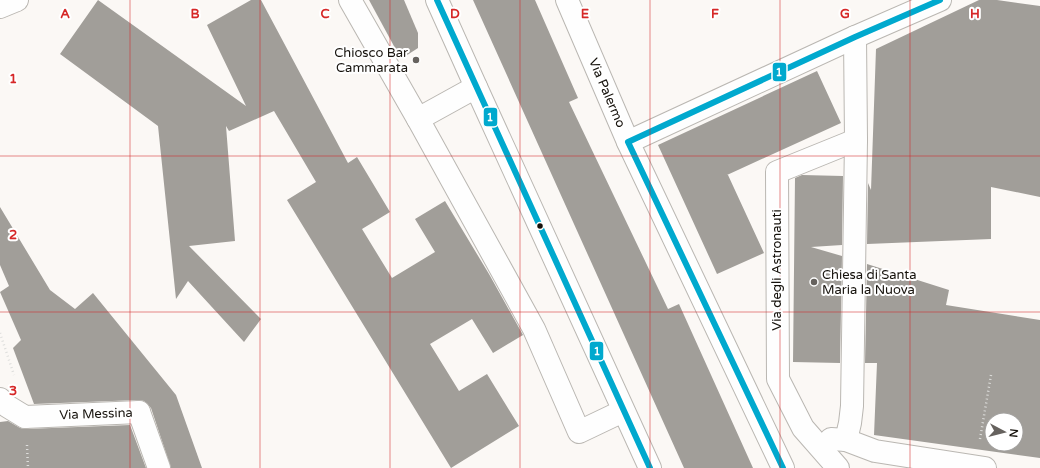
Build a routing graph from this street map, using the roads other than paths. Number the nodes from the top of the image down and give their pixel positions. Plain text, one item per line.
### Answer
1 (17, 0) edge
2 (350, 0) edge
3 (437, 0) edge
4 (567, 0) edge
5 (940, 0) edge
6 (0, 7) edge
7 (855, 37) junction
8 (476, 87) junction
9 (418, 119) junction
10 (856, 140) junction
11 (628, 142) junction
12 (0, 399) edge
13 (623, 411) junction
14 (846, 440) junction
15 (816, 442) junction
16 (980, 467) edge
17 (159, 468) edge
18 (650, 468) edge
19 (783, 468) edge
20 (838, 468) edge

1 - 6 street
2 - 9 street
3 - 8 street
4 - 11 street, Via Palermo
5 - 7 street
7 - 10 street
7 - 11 street
8 - 9 street
8 - 13 street
9 - 13 street
10 - 14 street
10 - 15 street, Via degli Astronauti
11 - 19 street, Via Palermo
12 - 17 street, Via Messina
13 - 18 street
14 - 15 street
14 - 16 street
15 - 20 street

